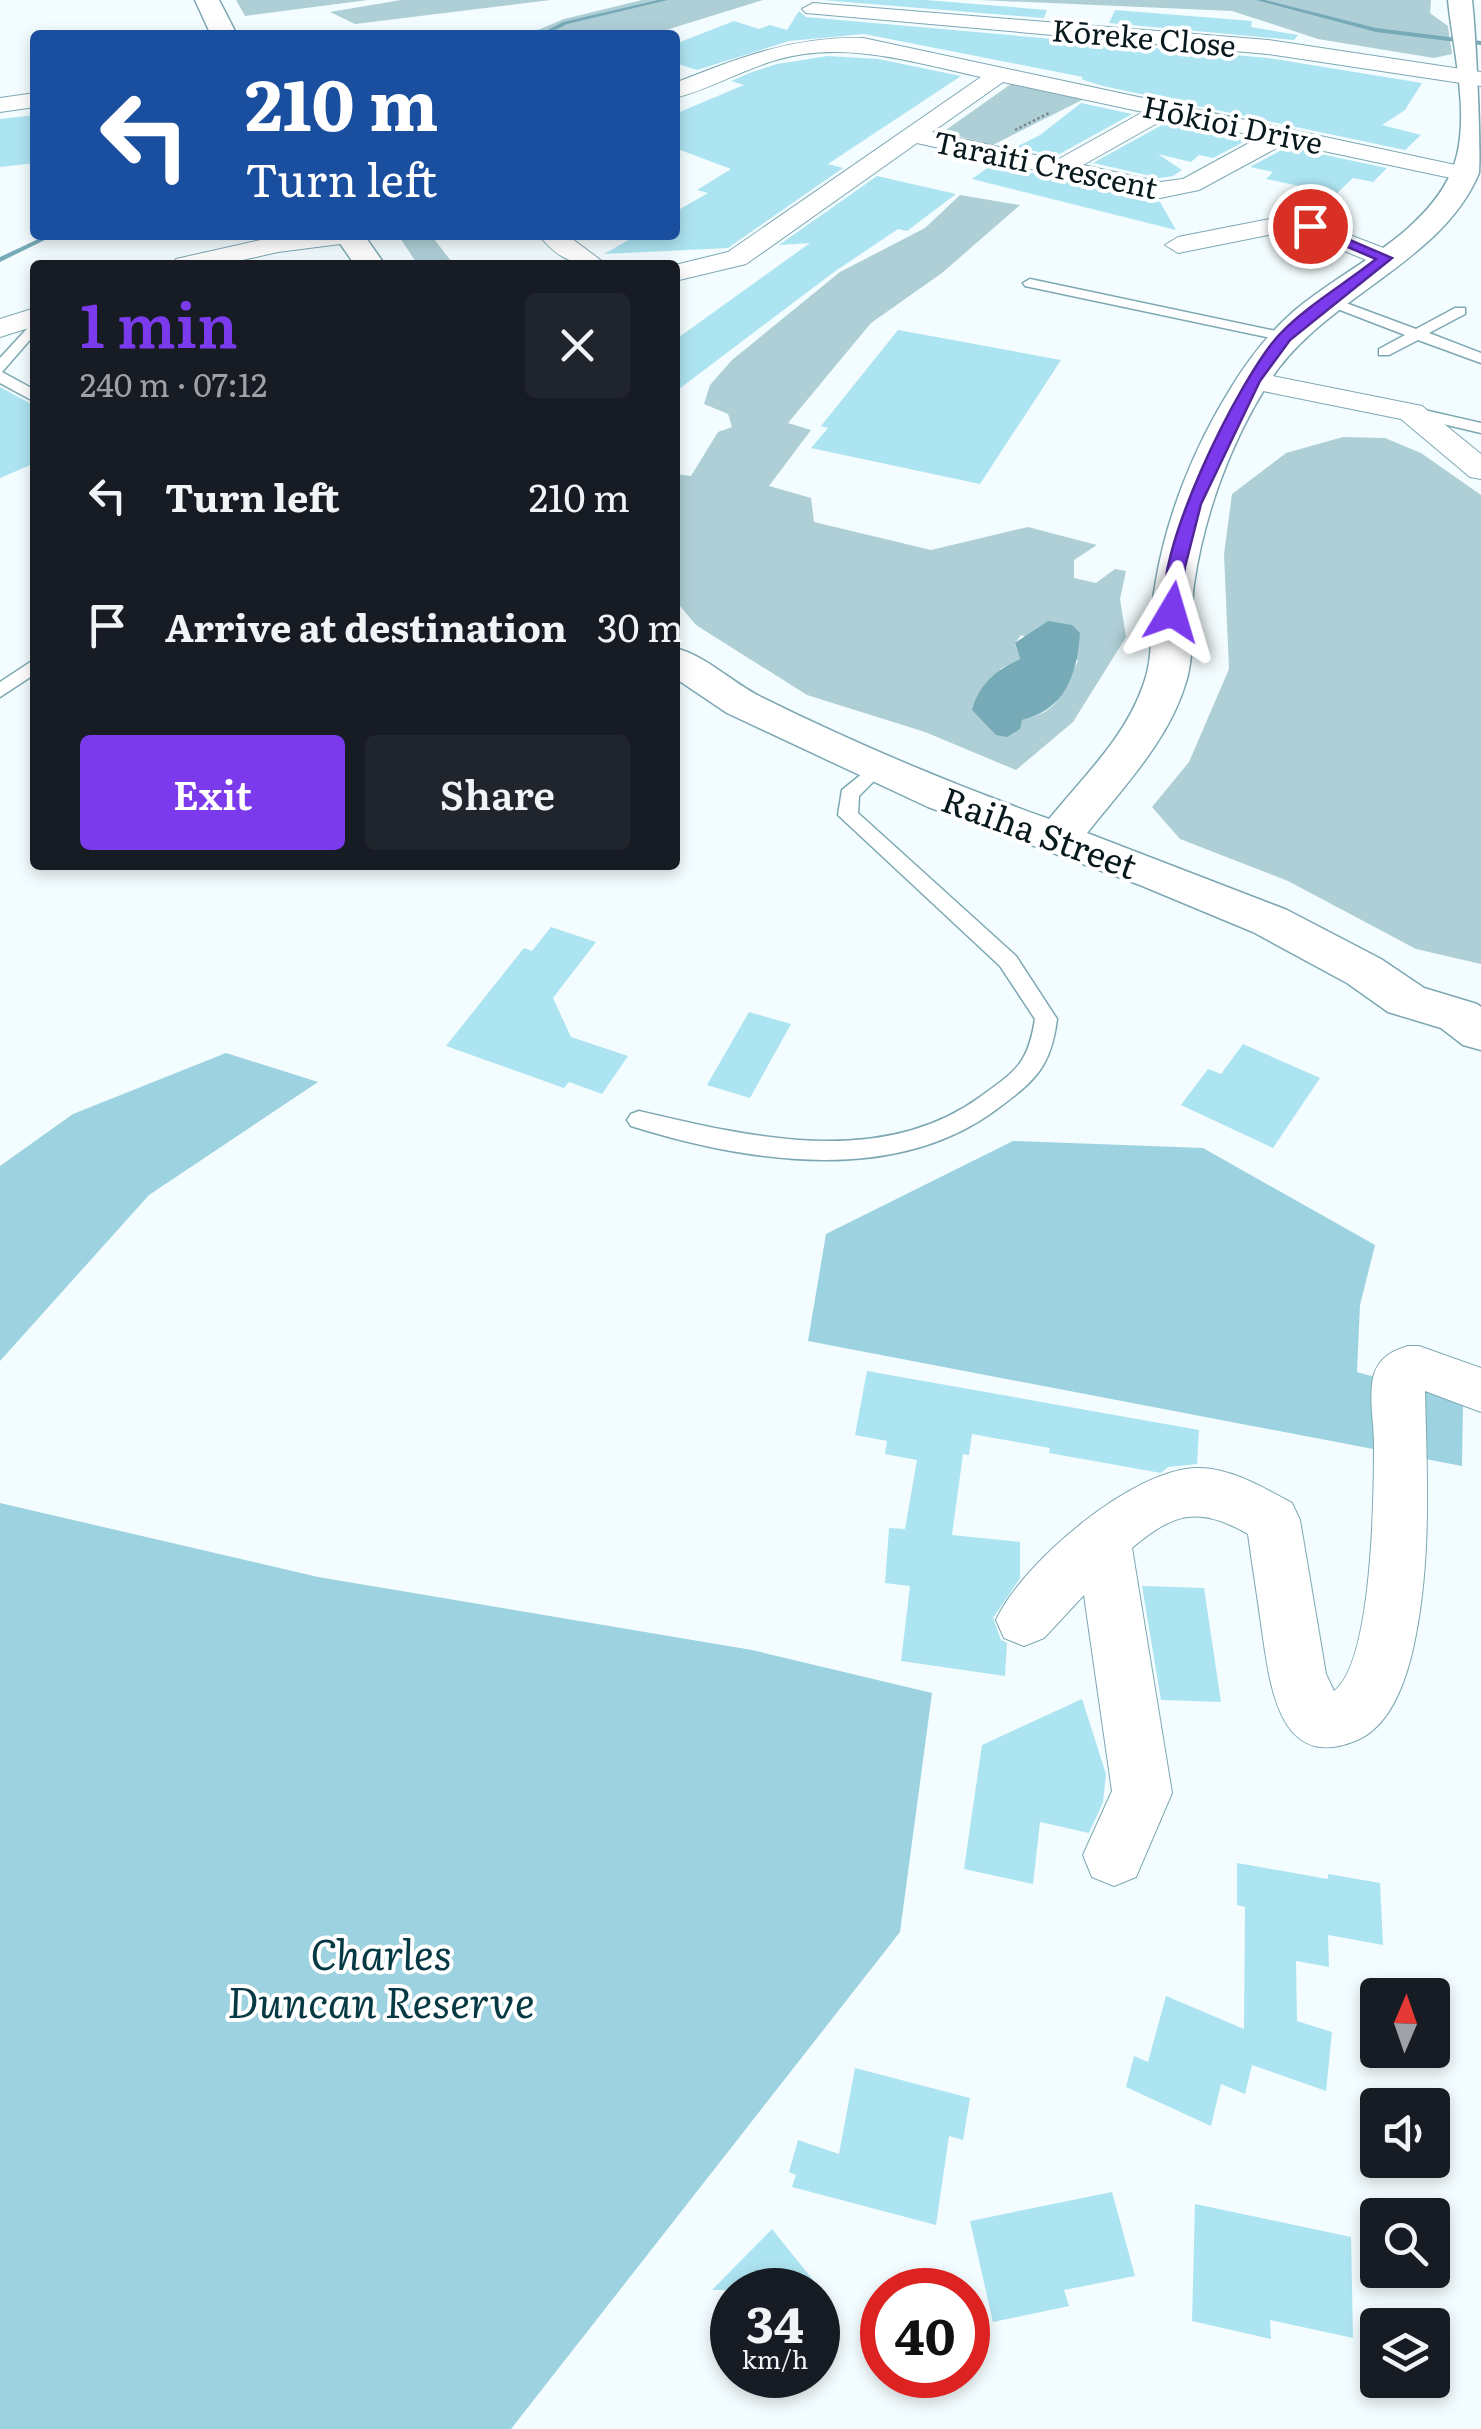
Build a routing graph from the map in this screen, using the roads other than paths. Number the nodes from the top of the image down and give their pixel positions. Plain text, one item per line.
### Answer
1 (207, 0) edge
2 (813, 9) dead end
3 (222, 30) edge
4 (1470, 40) edge
5 (1001, 73) junction
6 (680, 90) edge
7 (30, 101) edge
8 (0, 105) edge
9 (1166, 108) junction
10 (1284, 134) junction
11 (914, 135) junction
12 (1058, 169) junction
13 (1465, 174) junction
14 (309, 240) edge
15 (558, 240) edge
16 (1178, 245) dead end
17 (1385, 258) junction
18 (207, 260) edge
19 (585, 260) edge
20 (680, 272) edge
21 (1030, 283) dead end
22 (1327, 300) junction
23 (1460, 311) dead end
24 (30, 318) edge
25 (0, 330) edge
26 (30, 330) edge
27 (1416, 334) junction
28 (1285, 337) junction
29 (1384, 352) dead end
30 (1481, 358) edge
31 (0, 368) edge
32 (0, 376) edge
33 (1253, 381) junction
34 (30, 395) edge
35 (1411, 412) junction
36 (1481, 428) edge
37 (1481, 470) edge
38 (680, 663) edge
39 (30, 669) edge
40 (0, 691) edge
41 (879, 766) junction
42 (1058, 838) junction
43 (1406, 1000) junction
44 (1481, 1032) edge
45 (1481, 1074) edge
46 (639, 1120) dead end
47 (1481, 1390) edge
48 (1103, 1538) junction
49 (1024, 1620) dead end
50 (1114, 1856) dead end

1 - 3 street
2 - 4 street, Kōreke Close
4 - 13 street
5 - 6 street, Hōkioi Drive
5 - 9 street, Hōkioi Drive
5 - 11 street
7 - 8 street
9 - 10 street, Hōkioi Drive
9 - 12 street
10 - 12 street, Taraiti Crescent
10 - 13 street, Hōkioi Drive
11 - 12 street, Taraiti Crescent
11 - 20 street
13 - 17 street
14 - 18 street
15 - 19 street
16 - 17 street
17 - 22 street
21 - 28 lane
22 - 27 lane
22 - 28 street
23 - 27 lane
24 - 25 street
26 - 31 lane
27 - 29 lane
27 - 30 lane
28 - 33 street
32 - 34 lane
33 - 35 street
33 - 42 street
35 - 36 lane
35 - 37 street
38 - 41 street, Raiha Street
39 - 40 lane
41 - 42 street, Raiha Street
41 - 46 lane
42 - 43 street, Raiha Street
43 - 44 street, Raiha Street
43 - 45 street, Raiha Street
47 - 48 street
48 - 49 street
48 - 50 street

